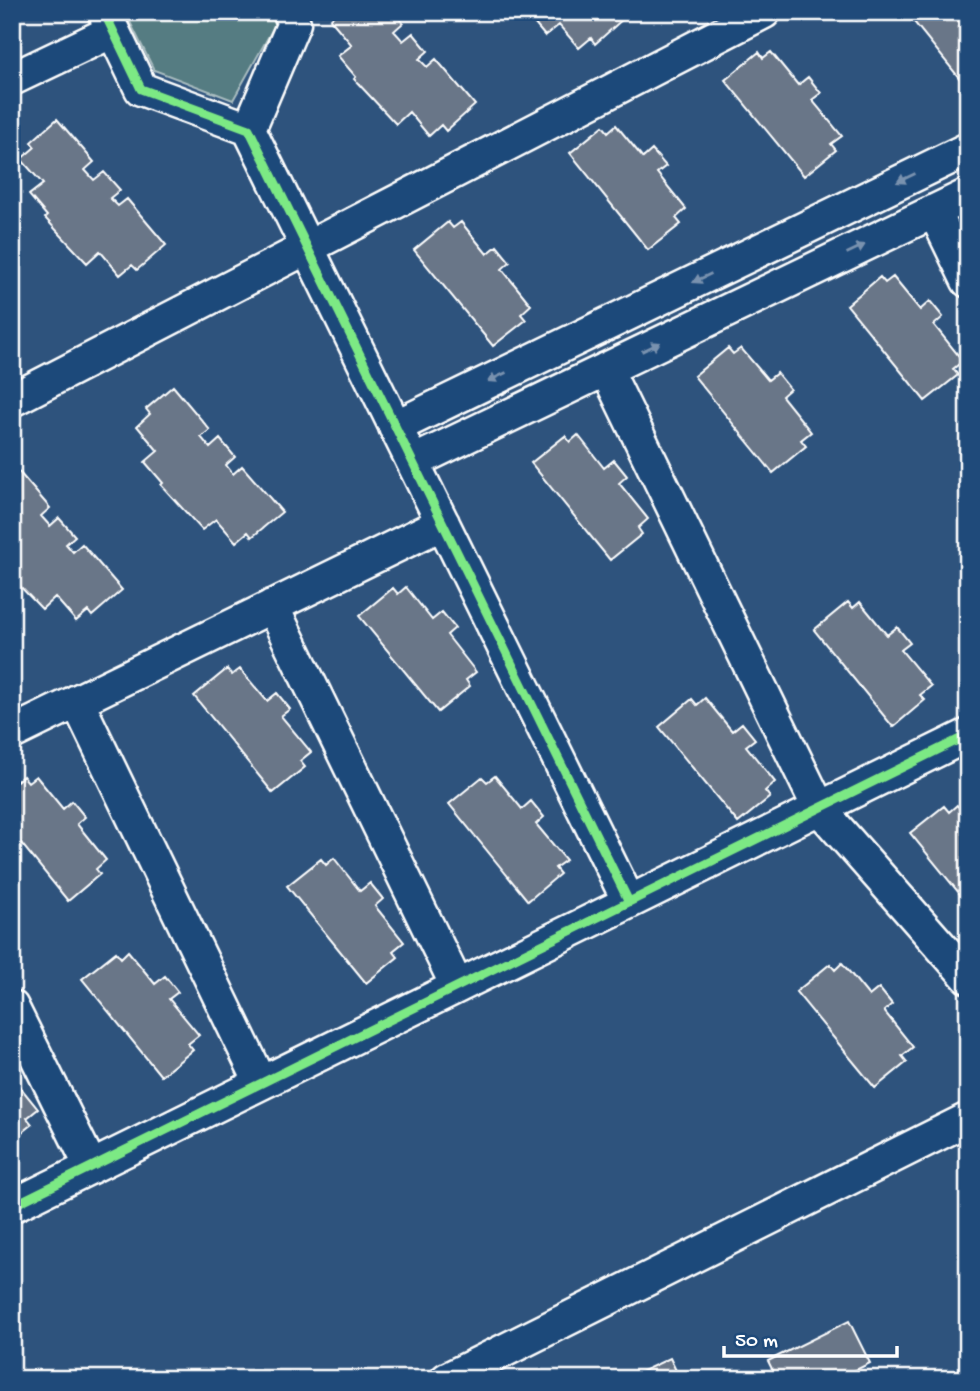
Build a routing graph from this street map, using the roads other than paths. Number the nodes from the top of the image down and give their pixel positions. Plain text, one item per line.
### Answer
1 (289, 12) edge
2 (764, 12) edge
3 (108, 22) edge
4 (12, 79) edge
5 (249, 130) junction
6 (968, 149) edge
7 (968, 195) edge
8 (934, 211) junction
9 (308, 247) junction
10 (968, 281) edge
11 (606, 369) junction
12 (12, 400) edge
13 (395, 426) junction
14 (413, 462) junction
15 (443, 523) junction
16 (272, 606) junction
17 (78, 701) junction
18 (12, 733) edge
19 (968, 735) edge
20 (819, 808) junction
21 (629, 902) junction
22 (968, 977) edge
23 (457, 986) junction
24 (12, 1007) edge
25 (261, 1083) junction
26 (968, 1119) edge
27 (91, 1167) junction
28 (12, 1206) edge
29 (460, 1376) edge

1 - 5 street
2 - 9 street
3 - 4 street
3 - 5 street
5 - 9 street
6 -> 13 street
7 - 8 street
8 - 10 street
11 -> 8 street
9 - 12 street
9 - 13 street
11 - 14 street
11 - 20 street
13 - 14 street
14 - 15 street
15 - 16 street
15 - 21 street
16 - 17 street
16 - 23 street
17 - 18 street
17 - 25 street
19 - 20 street
20 - 21 street
20 - 22 street
21 - 23 street
23 - 25 street
24 - 27 street
25 - 27 street
26 - 29 street
27 - 28 street

